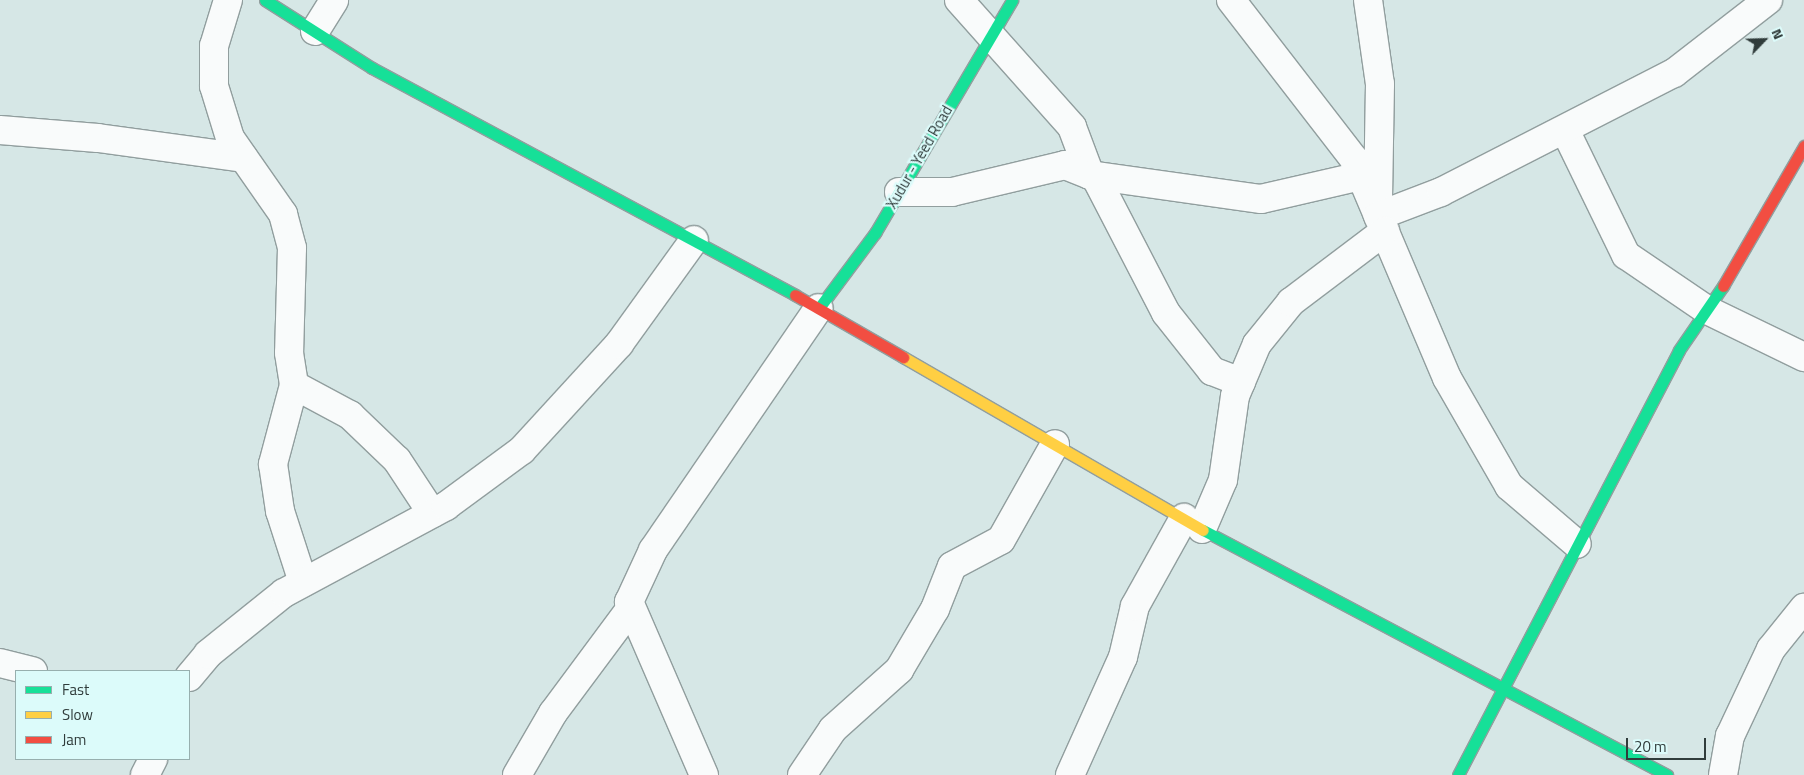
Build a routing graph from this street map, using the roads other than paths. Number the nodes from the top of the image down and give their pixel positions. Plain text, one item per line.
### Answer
1 (228, 0) edge
2 (265, 0) edge
3 (334, 0) edge
4 (959, 0) edge
5 (1012, 0) edge
6 (1231, 0) edge
7 (1368, 0) edge
8 (1767, 0) edge
9 (315, 31) junction
10 (990, 35) junction
11 (0, 130) edge
12 (1565, 130) junction
13 (1804, 146) edge
14 (244, 158) junction
15 (1093, 175) junction
16 (1361, 176) junction
17 (899, 192) junction
18 (1381, 224) junction
19 (694, 240) junction
20 (819, 308) junction
21 (1707, 310) junction
22 (1804, 358) edge
23 (1241, 382) junction
24 (294, 385) junction
25 (1055, 444) junction
26 (432, 513) junction
27 (1193, 524) junction
28 (1577, 544) junction
29 (303, 582) junction
30 (631, 608) junction
31 (1804, 608) edge
32 (0, 663) edge
33 (29, 670) edge
34 (190, 676) edge
35 (1505, 688) junction
36 (152, 760) edge
37 (145, 775) edge
38 (518, 775) edge
39 (704, 775) edge
40 (802, 775) edge
41 (1070, 775) edge
42 (1458, 775) edge
43 (1667, 775) edge
44 (1723, 775) edge

1 - 14 street
2 - 9 main road
3 - 9 street
4 - 10 street
5 - 10 main road, Xudur - Yeed Road
6 - 16 street
7 - 18 street
8 - 12 street
9 - 19 main road
10 - 15 street
10 - 17 main road, Xudur - Yeed Road
11 - 14 street
12 - 18 street
12 - 21 street
13 - 21 main road
14 - 24 street
15 - 16 street
15 - 17 street
15 - 23 street
16 - 18 street
17 - 20 main road, Xudur - Yeed Road
18 - 23 street
18 - 28 street
19 - 20 main road
19 - 26 street
20 - 25 main road
20 - 30 street
21 - 22 street
21 - 28 main road
23 - 27 street
24 - 26 street
24 - 29 street
25 - 27 main road
25 - 40 street
26 - 29 street
27 - 35 main road
27 - 41 street
28 - 35 main road
29 - 34 street
30 - 38 street
30 - 39 street
31 - 44 street
32 - 33 street
35 - 42 main road
35 - 43 main road
36 - 37 street

